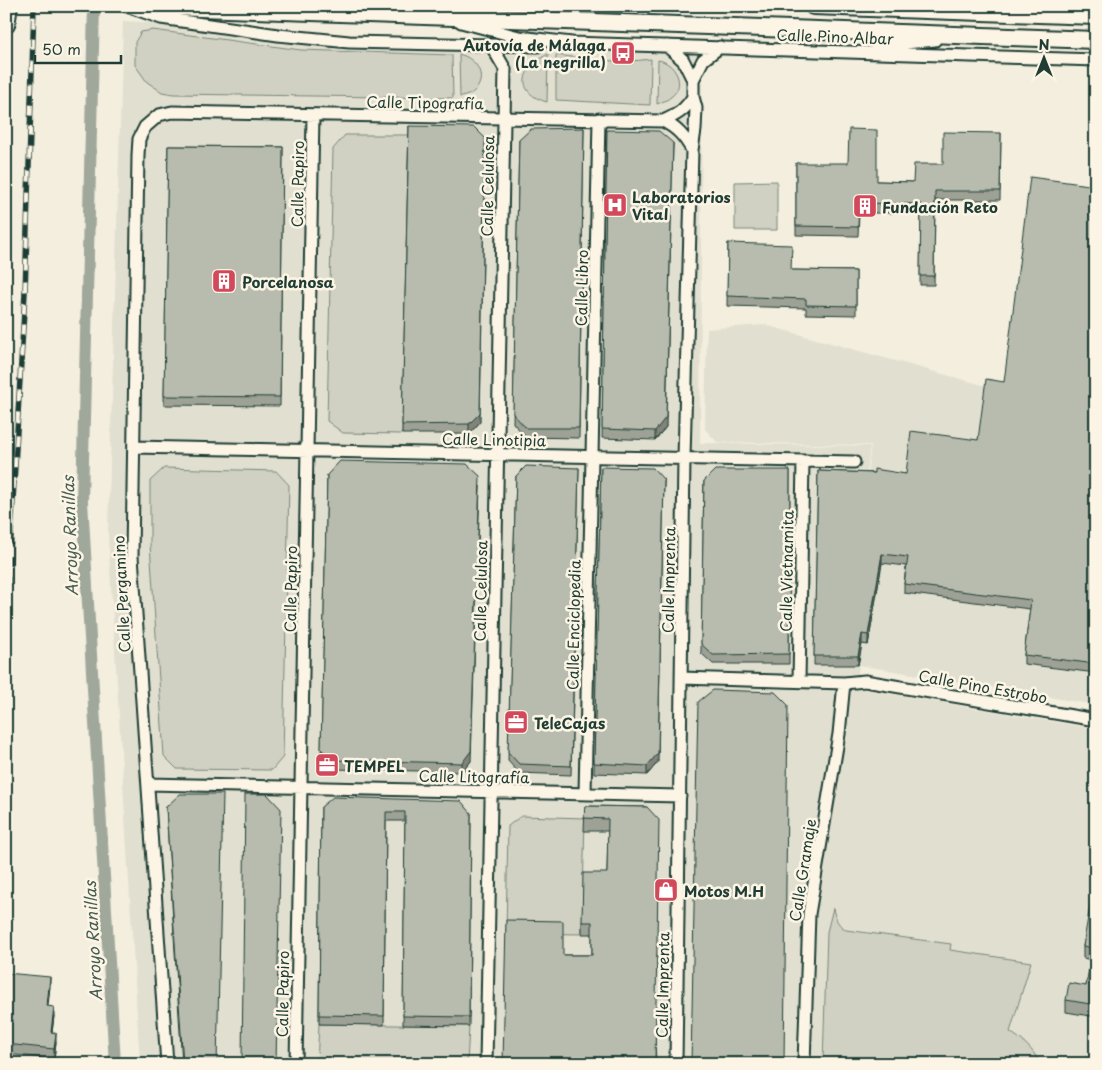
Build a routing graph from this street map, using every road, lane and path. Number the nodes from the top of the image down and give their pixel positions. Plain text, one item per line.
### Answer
1 (9, 6) edge
2 (127, 6) edge
3 (145, 6) edge
4 (813, 6) edge
5 (437, 16) junction
6 (1096, 16) edge
7 (6, 24) edge
8 (985, 35) junction
9 (1096, 40) edge
10 (572, 43) junction
11 (491, 45) junction
12 (667, 46) junction
13 (720, 47) junction
14 (837, 50) junction
15 (1096, 60) edge
16 (693, 80) junction
17 (693, 97) junction
18 (313, 115) junction
19 (503, 118) junction
20 (599, 119) junction
21 (662, 120) junction
22 (148, 124) joint
23 (692, 150) junction
24 (134, 447) junction
25 (307, 450) junction
26 (497, 454) junction
27 (592, 456) junction
28 (684, 458) junction
29 (802, 461) junction
30 (854, 462) dead end
31 (681, 678) junction
32 (799, 682) junction
33 (844, 683) junction
34 (1096, 720) edge
35 (148, 784) junction
36 (301, 788) junction
37 (491, 792) junction
38 (585, 794) junction
39 (680, 796) junction
40 (167, 1064) edge
41 (296, 1064) edge
42 (486, 1064) edge
43 (676, 1064) edge
44 (804, 1064) edge

1 - 7 highway
2 - 11 street
3 - 5 highway
4 - 6 highway
5 - 8 highway
5 - 10 street
8 - 9 highway
8 - 14 street
10 - 11 street
10 - 12 street, Calle Pino Albar
11 - 19 street, Calle Celulosa
12 - 13 street, Calle Pino Albar
12 - 16 street, Calle Imprenta
13 - 14 street, Calle Pino Albar
13 - 16 street, Calle Imprenta
14 - 15 street, Calle Pino Albar
16 - 17 street, Calle Imprenta
17 - 21 street
17 - 23 street, Calle Imprenta
18 - 19 street, Calle Tipografía
18 - 22 street, Calle Tipografía
18 - 25 street, Calle Papiro
19 - 20 street, Calle Tipografía
19 - 26 street, Calle Celulosa
20 - 21 street, Calle Tipografía
20 - 27 street, Calle Libro
21 - 23 street
22 - 24 street, Calle Pergamino
23 - 28 street, Calle Imprenta
24 - 25 street, Calle Linotipia
24 - 35 street, Calle Pergamino
25 - 26 street, Calle Linotipia
25 - 36 street, Calle Papiro
26 - 27 street, Calle Linotipia
26 - 37 street, Calle Celulosa
27 - 28 street, Calle Linotipia
27 - 38 street, Calle Enciclopedia
28 - 29 street, Calle Linotipia
28 - 31 street, Calle Imprenta
29 - 30 street, Calle Linotipia
29 - 32 street, Calle Vietnamita
31 - 32 street, Calle Pino Estrobo
31 - 39 street, Calle Imprenta
32 - 33 street, Calle Pino Estrobo
33 - 34 street, Calle Pino Estrobo
33 - 44 street, Calle Gramaje
35 - 36 street, Calle Litografía
35 - 40 street, Calle Pergamino
36 - 37 street, Calle Litografía
36 - 41 street, Calle Papiro
37 - 38 street, Calle Litografía
37 - 42 street, Calle Celulosa
38 - 39 street, Calle Litografía
39 - 43 street, Calle Imprenta

